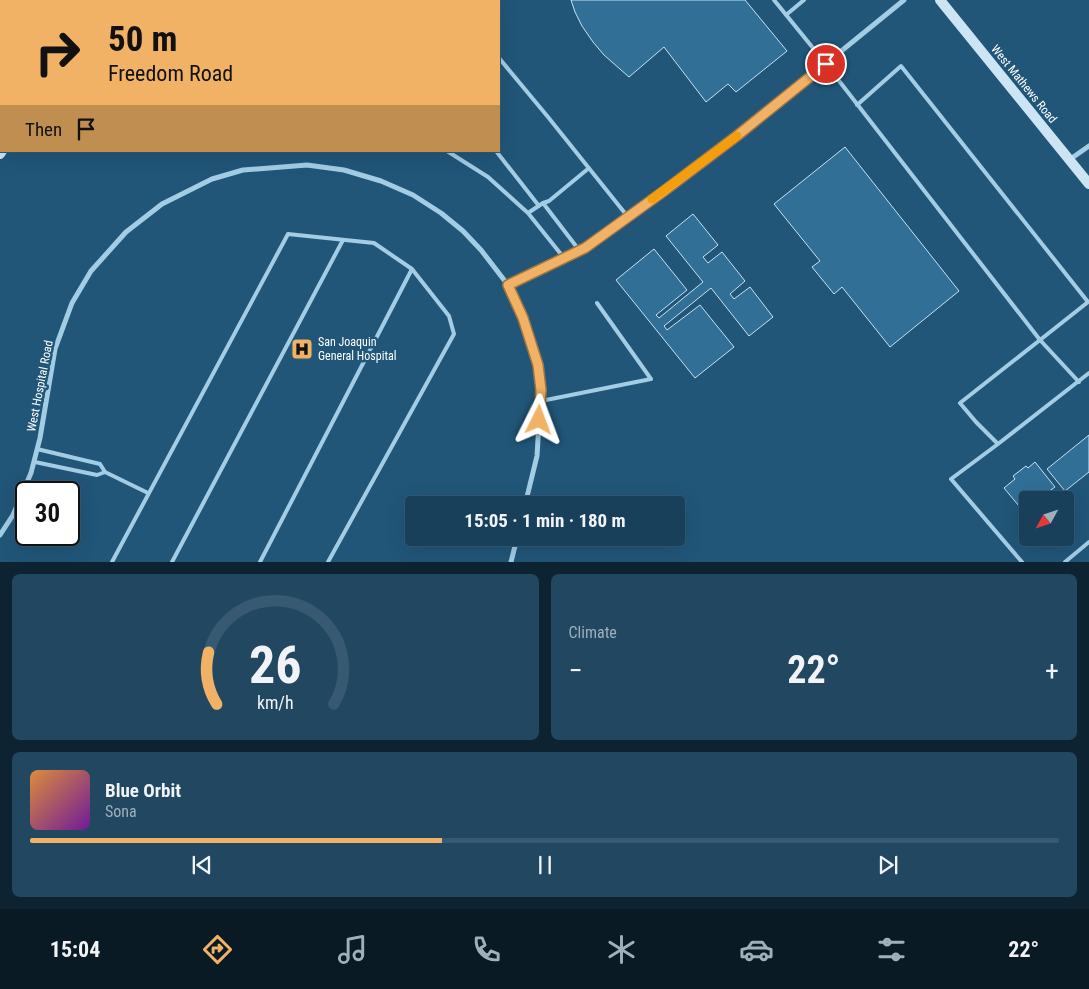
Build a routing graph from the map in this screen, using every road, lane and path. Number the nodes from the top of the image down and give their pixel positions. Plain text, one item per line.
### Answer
1 (774, 0) edge
2 (804, 0) edge
3 (904, 0) edge
4 (940, 0) edge
5 (786, 16) junction
6 (500, 59) edge
7 (826, 64) junction
8 (858, 105) junction
9 (1089, 146) edge
10 (449, 152) edge
11 (497, 152) edge
12 (1069, 160) junction
13 (589, 168) junction
14 (1089, 184) edge
15 (541, 205) junction
16 (528, 214) junction
17 (628, 217) junction
18 (343, 240) junction
19 (579, 250) junction
20 (564, 258) junction
21 (412, 270) junction
22 (508, 285) junction
23 (597, 303) dead end
24 (1040, 340) junction
25 (1089, 373) edge
26 (1079, 382) junction
27 (540, 401) junction
28 (998, 444) junction
29 (37, 449) junction
30 (34, 462) junction
31 (105, 472) junction
32 (148, 494) junction
33 (527, 496) edge
34 (0, 535) edge
35 (1089, 542) edge
36 (515, 546) edge
37 (112, 562) edge
38 (172, 562) edge
39 (260, 562) edge
40 (328, 562) edge
41 (511, 562) edge
42 (1022, 562) edge
43 (1066, 562) edge

1 - 5 lane
2 - 5 lane
3 - 7 street
4 - 12 main road, West Mathews Road
5 - 7 lane
6 - 13 lane
7 - 8 lane
7 - 17 street
8 - 24 lane
8 - 24 lane
9 - 12 street
10 - 16 lane
11 - 15 lane
12 - 14 main road, West Mathews Road
13 - 15 lane
13 - 17 lane
15 - 16 lane
15 - 19 lane
16 - 20 lane
17 - 19 street
18 - 21 lane
18 - 32 lane
18 - 38 lane
19 - 20 street
20 - 22 street
21 - 39 lane
21 - 40 lane
22 - 27 street, West Hospital Road
22 - 29 street, West Hospital Road
23 - 27 lane
24 - 26 lane
24 - 28 lane
25 - 26 lane
26 - 28 lane
27 - 33 street, West Hospital Road
28 - 42 lane
29 - 30 street, West Hospital Road
29 - 31 lane
30 - 31 lane
30 - 34 street, West Hospital Road
31 - 32 lane
32 - 37 lane
35 - 43 lane
36 - 41 street

